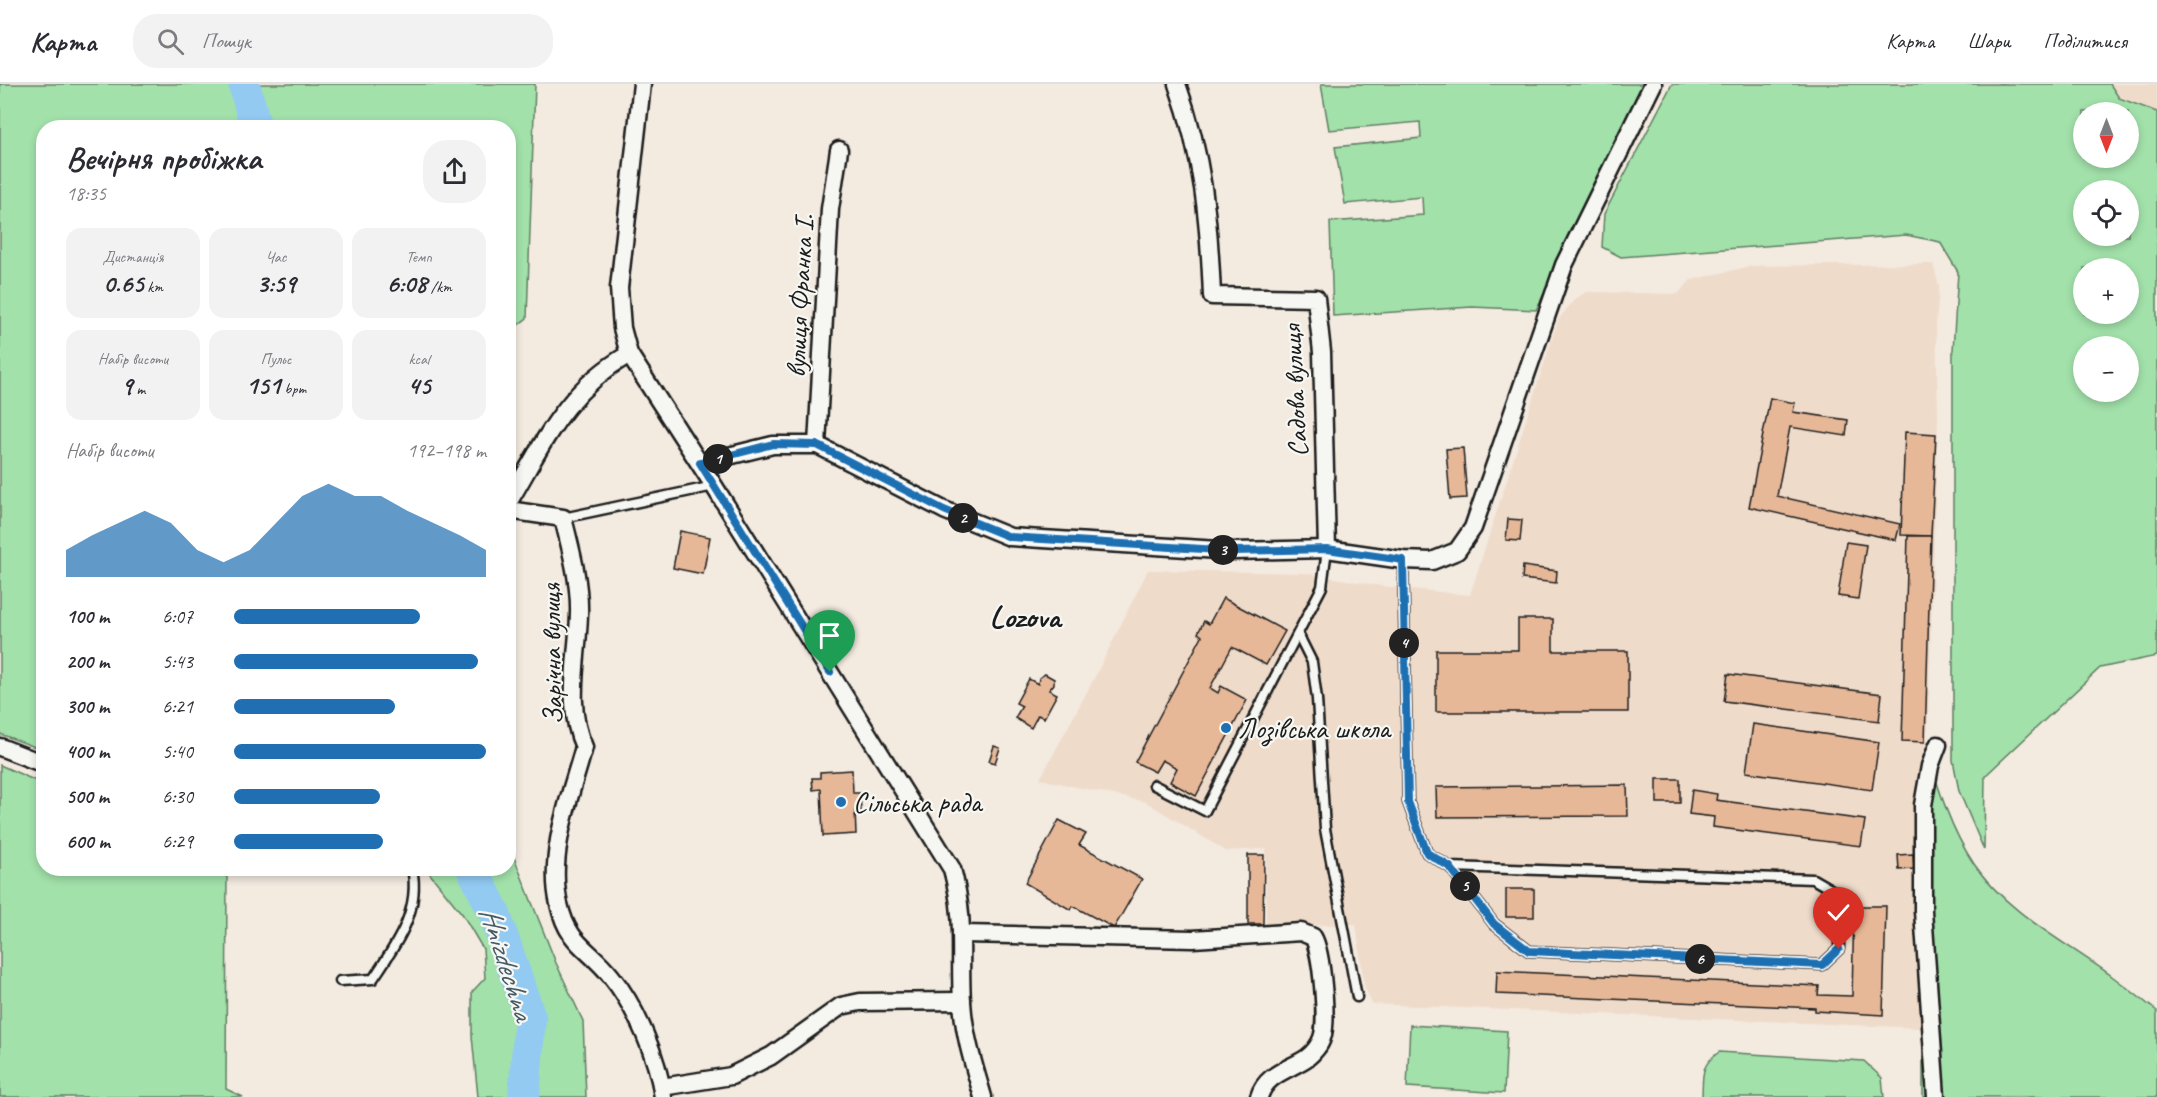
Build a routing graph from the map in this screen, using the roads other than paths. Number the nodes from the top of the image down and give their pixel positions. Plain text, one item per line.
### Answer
1 (642, 84) edge
2 (1177, 84) edge
3 (1653, 84) edge
4 (839, 150) dead end
5 (629, 354) junction
6 (817, 445) junction
7 (700, 463) junction
8 (714, 486) junction
9 (516, 489) edge
10 (516, 511) edge
11 (563, 518) junction
12 (1327, 549) junction
13 (1403, 560) junction
14 (1299, 636) junction
15 (1938, 745) dead end
16 (0, 747) edge
17 (36, 761) edge
18 (1154, 784) dead end
19 (1450, 867) junction
20 (413, 876) edge
21 (963, 934) junction
22 (340, 981) dead end
23 (1357, 997) dead end
24 (962, 1001) junction
25 (663, 1092) edge
26 (983, 1097) edge
27 (1259, 1097) edge
28 (1936, 1097) edge

1 - 5 street
2 - 12 street, Садова вулиця
3 - 13 street
4 - 6 street, вулиця Франка І.
5 - 7 street
5 - 9 street
6 - 7 street
6 - 12 street
7 - 8 street
8 - 11 lane
8 - 21 street
10 - 11 street
11 - 25 street, Зарічна вулиця
12 - 13 street
12 - 14 lane
13 - 19 lane
14 - 18 lane
14 - 23 lane
15 - 28 street
16 - 17 street
19 - 19 lane
20 - 22 lane
21 - 24 street
21 - 27 street
24 - 25 street
24 - 26 street

